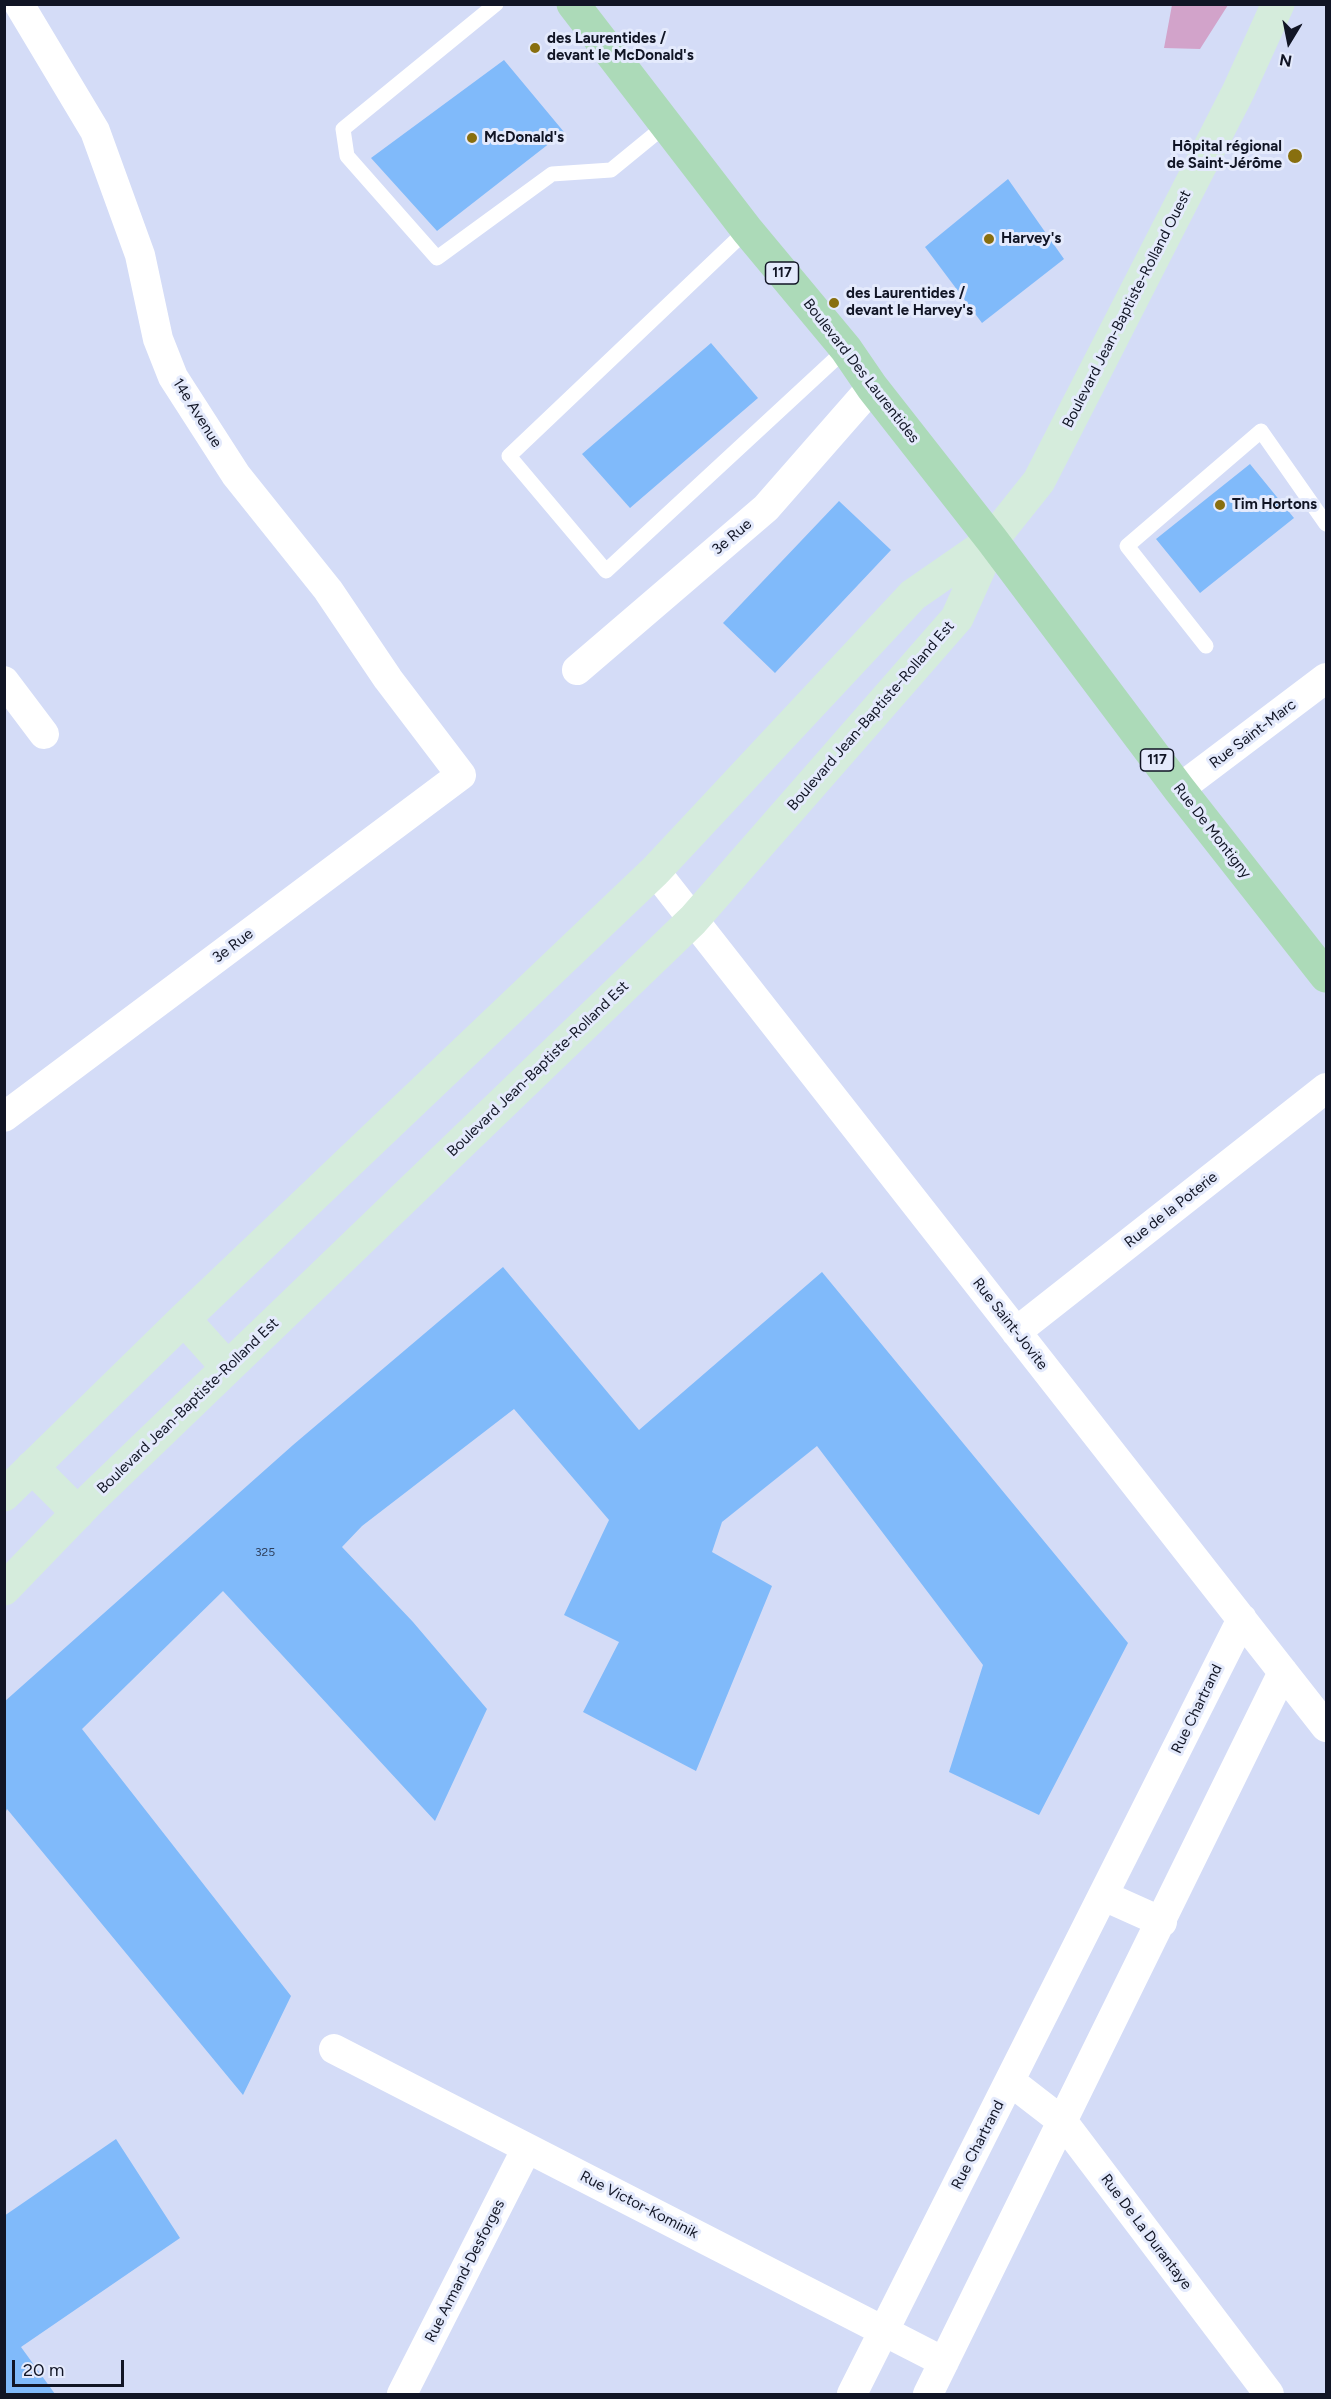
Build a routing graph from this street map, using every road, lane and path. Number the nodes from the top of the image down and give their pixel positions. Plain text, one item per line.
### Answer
1 (19, 4) edge
2 (496, 4) edge
3 (573, 4) edge
4 (1278, 4) edge
5 (666, 125) junction
6 (747, 230) junction
7 (846, 349) junction
8 (872, 387) junction
9 (1326, 524) edge
10 (992, 540) junction
11 (1206, 646) dead end
12 (577, 670) dead end
13 (1326, 678) edge
14 (4, 681) edge
15 (44, 734) dead end
16 (461, 775) joint
17 (1179, 789) junction
18 (655, 871) junction
19 (693, 920) junction
20 (1326, 976) edge
21 (1326, 1088) edge
22 (4, 1117) edge
23 (184, 1319) junction
24 (1016, 1332) junction
25 (227, 1367) junction
26 (32, 1467) junction
27 (4, 1495) edge
28 (78, 1513) junction
29 (4, 1589) edge
30 (1242, 1619) junction
31 (1283, 1672) junction
32 (1326, 1727) edge
33 (1104, 1896) junction
34 (1162, 1922) junction
35 (334, 2049) dead end
36 (1010, 2081) junction
37 (1063, 2122) junction
38 (527, 2148) junction
39 (884, 2331) junction
40 (944, 2362) junction
41 (402, 2394) edge
42 (852, 2394) edge
43 (928, 2394) edge
44 (1269, 2394) edge

1 - 16 street, 14e Avenue
2 - 5 lane
3 - 5 main road, Boulevard Des Laurentides / 117
4 - 10 street, Boulevard Jean-Baptiste-Rolland Ouest
5 - 6 main road, Boulevard Des Laurentides / 117
6 - 7 main road, Boulevard Des Laurentides / 117
6 - 7 lane
7 - 8 main road, Boulevard Des Laurentides / 117
8 - 10 main road, Boulevard Des Laurentides / 117
8 - 12 street, 3e Rue
9 - 11 lane
10 - 17 main road, Rue De Montigny / 117
10 - 18 street
10 - 19 street, Boulevard Jean-Baptiste-Rolland Est
13 - 17 street, Rue Saint-Marc
14 - 15 street
16 - 22 street, 3e Rue
17 - 20 main road, Rue De Montigny / 117
18 - 19 street, Rue Saint-Jovite
18 - 23 street
19 - 24 street, Rue Saint-Jovite
19 - 25 street, Boulevard Jean-Baptiste-Rolland Est
21 - 24 street, Rue de la Poterie
23 - 25 street
23 - 26 street
24 - 30 street, Rue Saint-Jovite
25 - 28 street, Boulevard Jean-Baptiste-Rolland Est
26 - 27 street
26 - 28 street
28 - 29 street, Boulevard Jean-Baptiste-Rolland Est
30 - 31 street, Rue Saint-Jovite
30 - 33 street, Rue Chartrand
31 - 32 street, Rue Saint-Jovite
31 - 34 street
33 - 34 street
33 - 36 street, Rue Chartrand
34 - 37 street
35 - 38 street, Rue Victor-Kominik
36 - 37 street, Rue De La Durantaye
36 - 39 street, Rue Chartrand
37 - 40 street
37 - 44 street, Rue De La Durantaye
38 - 39 street, Rue Victor-Kominik
38 - 41 street, Rue Armand-Desforges
39 - 40 street, Rue Victor-Kominik
39 - 42 street, Rue Chartrand
40 - 43 street

